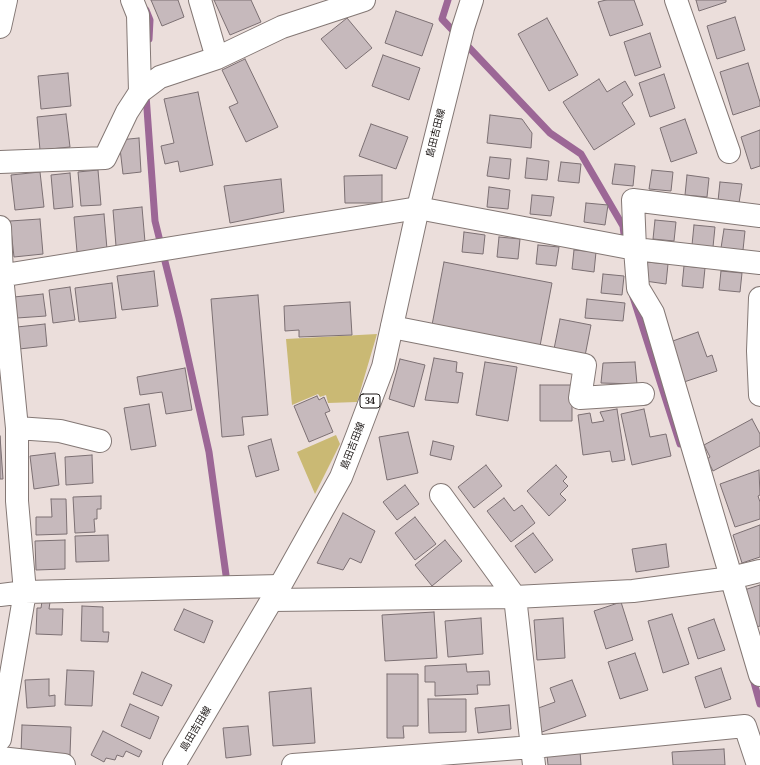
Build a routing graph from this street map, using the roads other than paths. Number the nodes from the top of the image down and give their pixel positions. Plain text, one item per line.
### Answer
1 (6, 0) edge
2 (132, 0) edge
3 (200, 0) edge
4 (364, 0) edge
5 (676, 0) edge
6 (471, 1) edge
7 (0, 27) edge
8 (217, 58) junction
9 (140, 92) junction
10 (729, 152) dead end
11 (0, 162) edge
12 (418, 208) junction
13 (760, 216) edge
14 (0, 227) edge
15 (635, 249) junction
16 (760, 263) edge
17 (1, 276) edge
18 (760, 298) edge
19 (392, 327) junction
20 (643, 394) dead end
21 (760, 394) edge
22 (17, 428) junction
23 (100, 441) dead end
24 (441, 495) dead end
25 (760, 571) edge
26 (730, 578) junction
27 (25, 592) junction
28 (276, 593) junction
29 (0, 595) edge
30 (514, 597) junction
31 (760, 675) edge
32 (0, 739) edge
33 (534, 756) edge
34 (0, 758) edge
35 (64, 765) edge
36 (174, 765) edge
37 (293, 765) edge
38 (758, 765) edge

1 - 7 street
2 - 9 street
3 - 8 street
4 - 8 street
5 - 10 street
6 - 12 street, 島田吉田線 / 34
8 - 9 street
9 - 11 street
12 - 15 street
12 - 17 street
12 - 19 street, 島田吉田線 / 34
13 - 15 street
14 - 17 street
15 - 16 street
15 - 26 street
17 - 22 street
18 - 21 street
19 - 20 street
19 - 28 street, 島田吉田線 / 34
22 - 23 street
22 - 27 street
24 - 30 street
25 - 26 street
26 - 30 street
26 - 31 street
27 - 28 street
27 - 29 street
27 - 32 street
28 - 30 street
28 - 36 street, 島田吉田線 / 34
30 - 33 street
33 - 37 street
33 - 38 street
34 - 35 street

